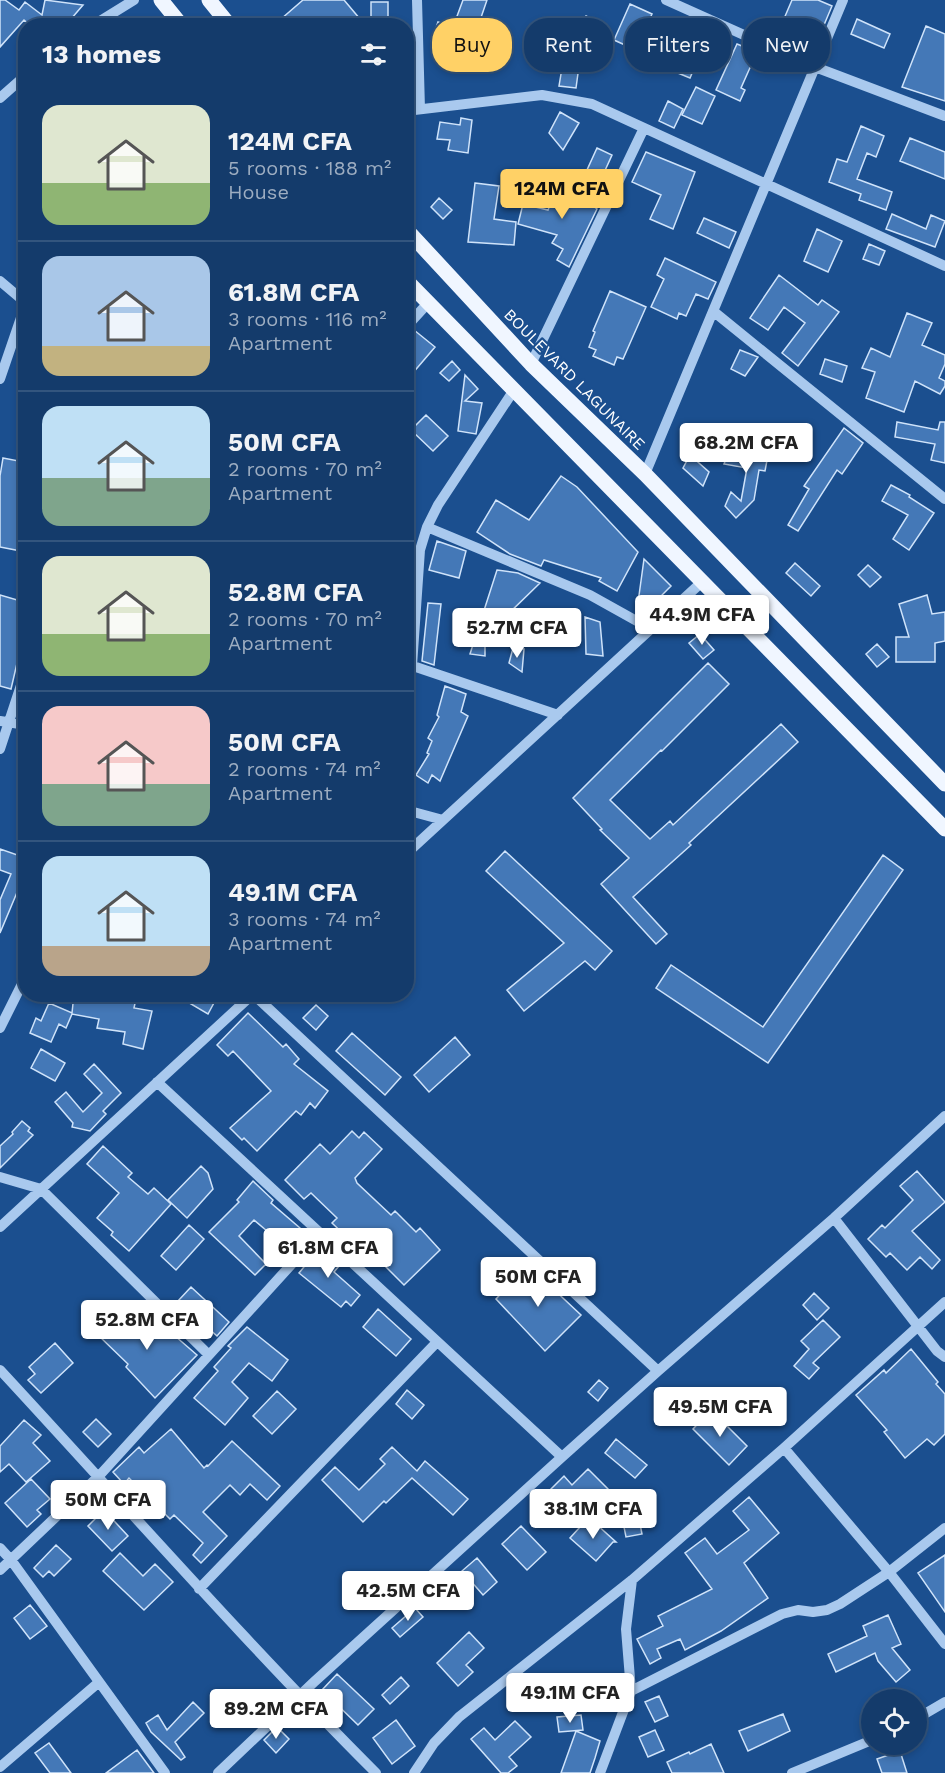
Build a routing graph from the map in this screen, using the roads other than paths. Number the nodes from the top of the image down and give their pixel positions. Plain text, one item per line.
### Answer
1 (134, 0) edge
2 (161, 0) edge
3 (209, 0) edge
4 (417, 0) edge
5 (666, 0) edge
6 (843, 0) edge
7 (105, 18) edge
8 (176, 18) edge
9 (224, 18) edge
10 (830, 31) edge
11 (743, 35) edge
12 (813, 72) edge
13 (828, 72) edge
14 (18, 82) edge
15 (0, 98) edge
16 (420, 109) junction
17 (414, 110) edge
18 (945, 116) edge
19 (644, 128) junction
20 (766, 185) junction
21 (414, 238) edge
22 (945, 266) edge
23 (0, 281) edge
24 (414, 288) edge
25 (18, 296) edge
26 (428, 303) junction
27 (713, 311) junction
28 (414, 318) edge
29 (18, 326) edge
30 (531, 364) junction
31 (0, 379) edge
32 (514, 390) junction
33 (645, 474) junction
34 (945, 500) edge
35 (427, 527) junction
36 (703, 580) junction
37 (414, 613) edge
38 (651, 629) junction
39 (414, 667) edge
40 (18, 690) edge
41 (558, 715) junction
42 (5, 722) edge
43 (0, 749) edge
44 (945, 784) edge
45 (414, 812) edge
46 (443, 820) junction
47 (945, 829) edge
48 (414, 847) edge
49 (18, 989) edge
50 (244, 1002) edge
51 (262, 1002) edge
52 (2, 1016) edge
53 (0, 1028) edge
54 (157, 1082) junction
55 (945, 1116) edge
56 (0, 1177) edge
57 (41, 1189) junction
58 (834, 1218) junction
59 (0, 1227) edge
60 (320, 1233) junction
61 (945, 1302) edge
62 (918, 1326) junction
63 (437, 1342) junction
64 (209, 1355) junction
65 (945, 1357) edge
66 (0, 1370) edge
67 (658, 1371) junction
68 (784, 1448) junction
69 (562, 1457) junction
70 (99, 1476) junction
71 (945, 1528) edge
72 (0, 1548) edge
73 (11, 1560) junction
74 (0, 1570) edge
75 (889, 1572) junction
76 (632, 1580) junction
77 (199, 1589) junction
78 (945, 1644) edge
79 (98, 1683) junction
80 (631, 1691) junction
81 (300, 1697) junction
82 (945, 1702) edge
83 (927, 1713) edge
84 (861, 1745) edge
85 (0, 1767) edge
86 (165, 1773) edge
87 (218, 1773) edge
88 (376, 1773) edge
89 (414, 1773) edge
90 (600, 1773) edge
91 (792, 1773) edge

1 - 7 street
2 - 8 main road
3 - 9 main road
4 - 16 street
5 - 11 street
6 - 10 street
12 - 20 street
13 - 18 street
14 - 15 street
16 - 17 street
16 - 19 street
19 - 20 street
19 - 30 street
20 - 22 street
20 - 27 street
21 - 30 main road, BOULEVARD LAGUNAIRE
23 - 25 street
24 - 26 main road
26 - 28 street
26 - 32 main road
27 - 33 street
27 - 34 street
29 - 31 street
30 - 33 main road, BOULEVARD LAGUNAIRE
32 - 35 street
32 - 36 main road
33 - 44 main road, BOULEVARD LAGUNAIRE
35 - 37 street
35 - 38 street
36 - 38 street
36 - 47 main road
38 - 41 street
39 - 41 street
40 - 42 street
41 - 46 street
42 - 43 street
45 - 46 street
46 - 48 street
49 - 52 street
50 - 54 street
51 - 67 street
52 - 53 street
54 - 57 street
54 - 60 street
55 - 58 street
56 - 57 street
57 - 59 street
57 - 64 street
58 - 62 street
58 - 67 street
60 - 63 street
60 - 64 street
61 - 62 street
62 - 65 street
62 - 68 street
63 - 69 street
63 - 77 street
64 - 70 street
66 - 70 street
67 - 69 street
68 - 75 street
68 - 76 street
69 - 81 street
70 - 73 street
70 - 77 street
71 - 75 street
72 - 73 street
73 - 74 street
73 - 79 street
75 - 78 street
75 - 80 street
76 - 80 street
76 - 89 street
77 - 81 street
79 - 85 street
79 - 86 street
80 - 90 street
81 - 87 street
81 - 88 street
82 - 83 street
84 - 91 street

